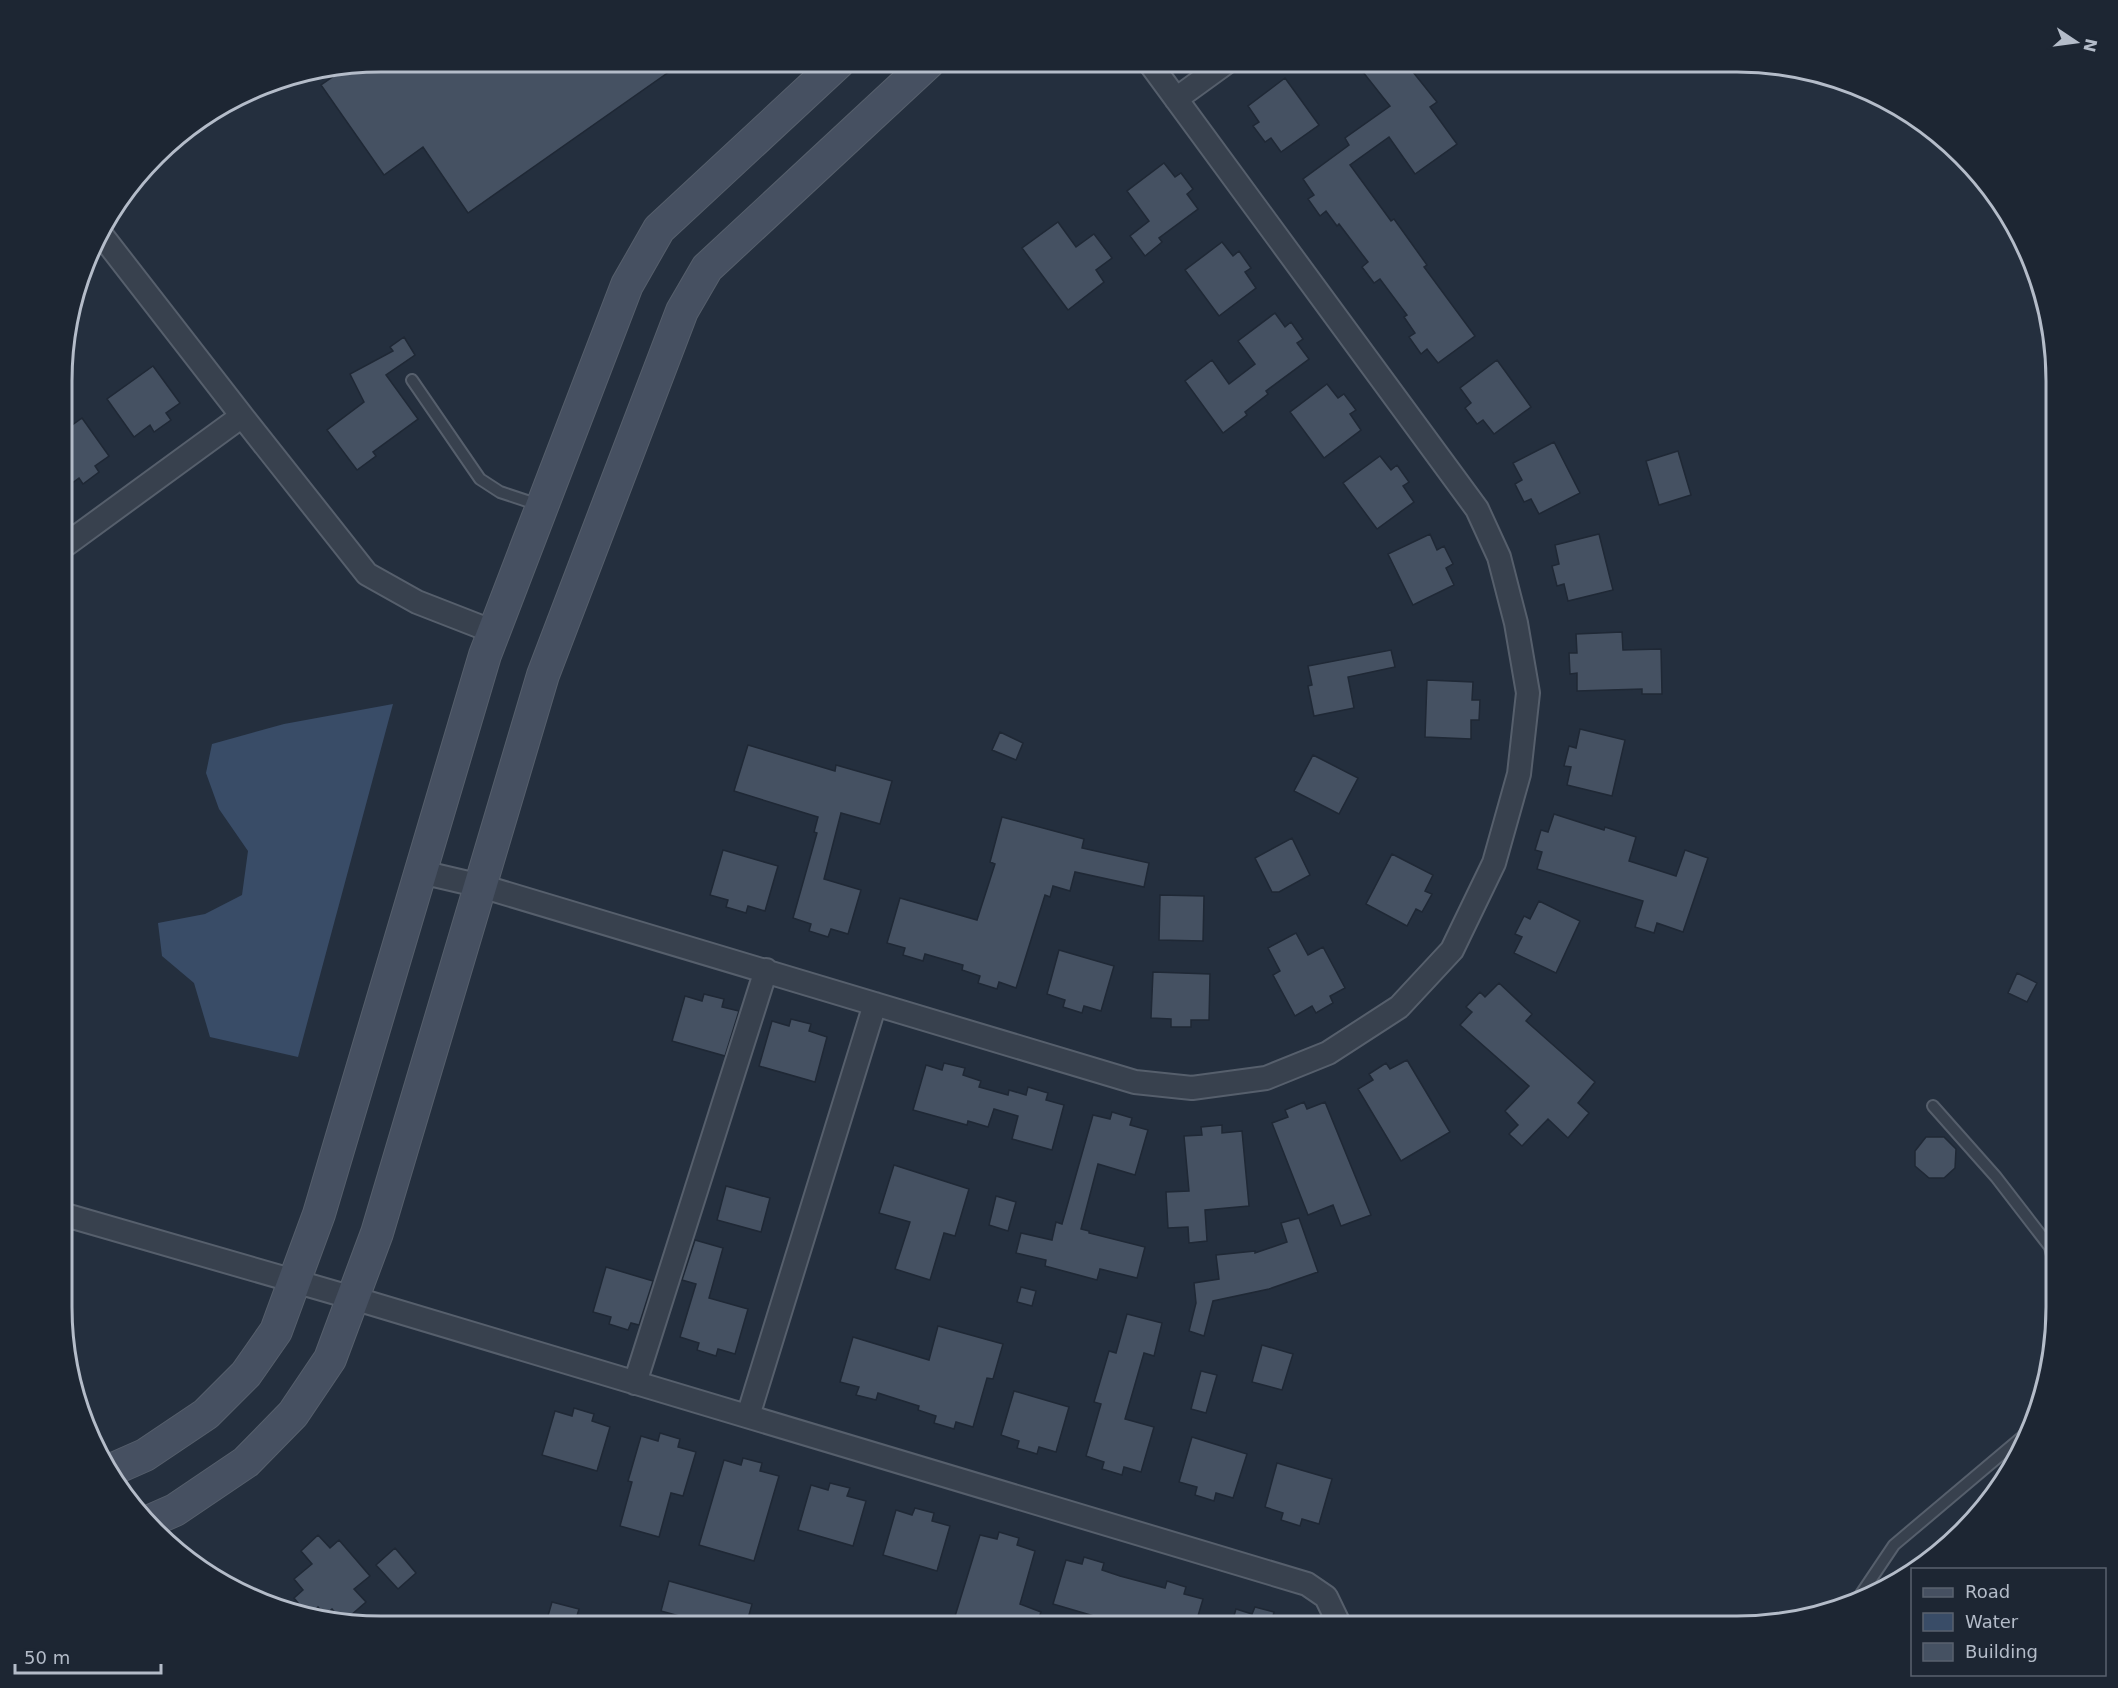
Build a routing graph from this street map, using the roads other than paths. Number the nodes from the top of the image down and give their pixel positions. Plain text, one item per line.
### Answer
1 (828, 72) edge
2 (918, 72) edge
3 (1156, 72) edge
4 (1213, 72) edge
5 (1176, 99) junction
6 (106, 240) edge
7 (412, 380) dead end
8 (242, 416) junction
9 (542, 506) junction
10 (72, 540) edge
11 (494, 632) junction
12 (421, 872) junction
13 (481, 886) junction
14 (766, 970) junction
15 (875, 1004) junction
16 (1933, 1106) dead end
17 (72, 1217) edge
18 (2046, 1242) edge
19 (294, 1281) junction
20 (353, 1298) junction
21 (635, 1383) junction
22 (748, 1416) junction
23 (2014, 1444) edge
24 (117, 1468) edge
25 (156, 1519) edge
26 (1865, 1588) edge
27 (1335, 1616) edge

1 - 9 street
2 - 13 street
3 - 5 street
4 - 5 street
5 - 15 street
6 - 8 street
7 - 9 lane
8 - 10 street
8 - 11 street
9 - 11 street
11 - 12 street
12 - 13 street
12 - 19 street
13 - 14 street
13 - 20 street
14 - 15 street
14 - 21 street
15 - 22 street
16 - 18 lane
17 - 19 street
19 - 20 street
19 - 24 street
20 - 21 street
20 - 25 street
21 - 22 street
22 - 27 street
23 - 26 lane

